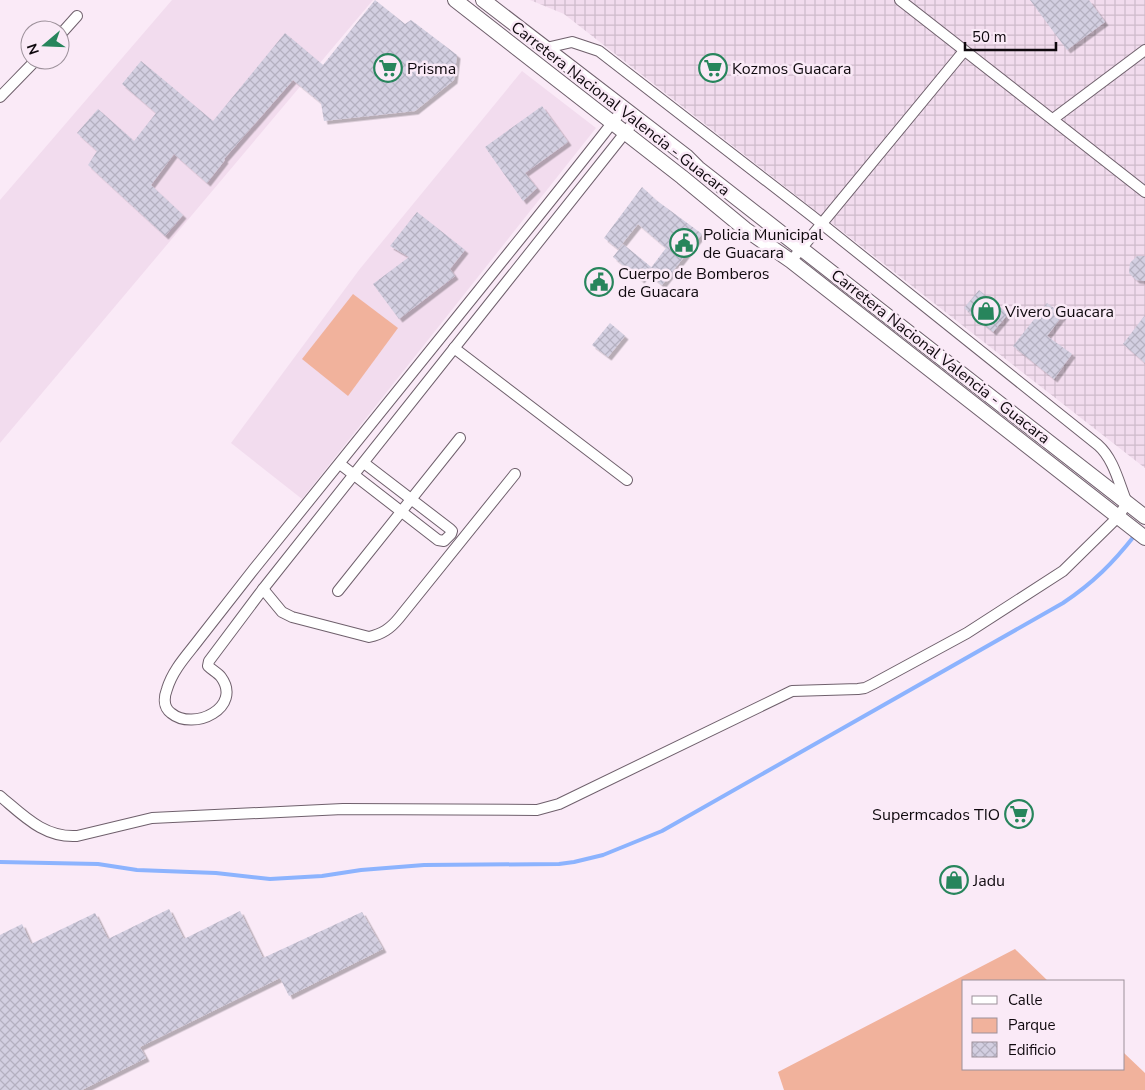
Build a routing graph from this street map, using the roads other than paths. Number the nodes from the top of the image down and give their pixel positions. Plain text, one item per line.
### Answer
1 (455, 0) edge
2 (484, 0) edge
3 (900, 0) edge
4 (78, 16) dead end
5 (70, 24) edge
6 (546, 48) junction
7 (1145, 50) edge
8 (964, 51) junction
9 (26, 70) edge
10 (0, 97) edge
11 (623, 109) junction
12 (636, 119) junction
13 (1053, 120) junction
14 (613, 123) junction
15 (626, 133) junction
16 (1145, 192) edge
17 (822, 224) junction
18 (801, 248) junction
19 (791, 261) junction
20 (454, 348) junction
21 (460, 438) dead end
22 (364, 463) junction
23 (340, 464) junction
24 (515, 474) dead end
25 (354, 475) junction
26 (627, 480) dead end
27 (410, 499) junction
28 (1127, 503) junction
29 (401, 512) junction
30 (1143, 516) edge
31 (1118, 517) junction
32 (1145, 538) edge
33 (263, 589) junction
34 (338, 591) dead end
35 (0, 796) edge

1 - 14 main road, Carretera Nacional Valencia - Guacara
2 - 6 main road, Carretera Nacional Valencia - Guacara
3 - 8 street
4 - 5 street
6 - 11 main road, Carretera Nacional Valencia - Guacara
6 - 17 street
7 - 13 street
8 - 13 street
8 - 17 street
9 - 10 street
11 - 12 main road, Carretera Nacional Valencia - Guacara
11 - 14 street
12 - 15 street
12 - 18 main road, Carretera Nacional Valencia - Guacara
13 - 16 street
14 - 15 main road, Carretera Nacional Valencia - Guacara
14 - 23 street
15 - 19 main road, Carretera Nacional Valencia - Guacara
15 - 20 street
17 - 18 street
17 - 28 street
18 - 19 street
18 - 28 main road, Carretera Nacional Valencia - Guacara
19 - 31 main road, Carretera Nacional Valencia - Guacara
20 - 22 street
20 - 26 street
21 - 27 street
22 - 25 street
22 - 27 street
23 - 25 street
23 - 33 street
24 - 33 street
25 - 29 street
25 - 33 street
27 - 29 street
27 - 29 street
28 - 30 main road, Carretera Nacional Valencia - Guacara
28 - 31 street
29 - 34 street
31 - 32 main road, Carretera Nacional Valencia - Guacara
31 - 35 street

